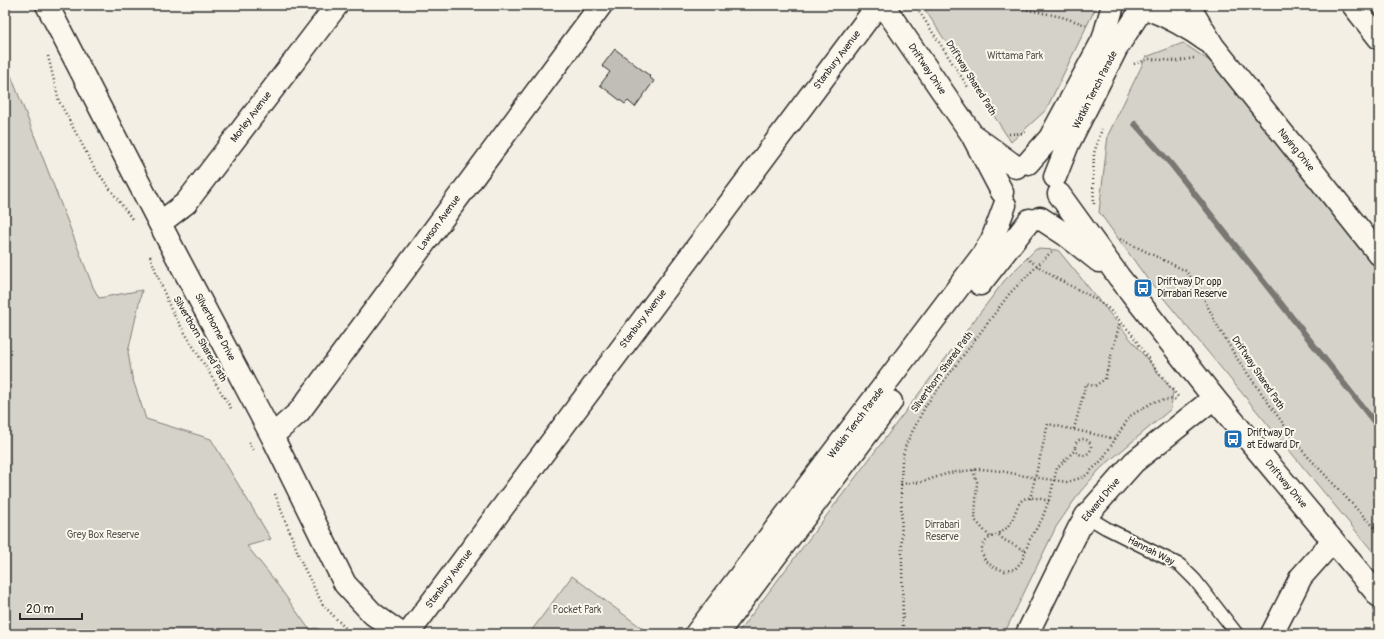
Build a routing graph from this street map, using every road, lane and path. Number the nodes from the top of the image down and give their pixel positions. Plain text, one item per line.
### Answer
1 (336, 5) edge
2 (600, 5) edge
3 (878, 5) edge
4 (883, 5) edge
5 (915, 5) edge
6 (919, 5) edge
7 (1012, 5) edge
8 (1113, 5) edge
9 (1188, 5) edge
10 (1353, 5) edge
11 (1141, 6) edge
12 (52, 7) edge
13 (918, 9) junction
14 (1089, 26) dead end
15 (1379, 38) edge
16 (1206, 51) junction
17 (47, 53) dead end
18 (1129, 68) dead end
19 (971, 92) dead end
20 (1103, 125) dead end
21 (1030, 132) dead end
22 (971, 134) junction
23 (1007, 134) dead end
24 (1022, 165) junction
25 (1057, 185) junction
26 (1004, 198) junction
27 (1094, 205) dead end
28 (1035, 219) junction
29 (134, 222) dead end
30 (160, 223) junction
31 (1116, 235) dead end
32 (1055, 246) dead end
33 (150, 254) dead end
34 (1021, 254) dead end
35 (1379, 254) edge
36 (1038, 266) junction
37 (1119, 277) junction
38 (1120, 321) junction
39 (1214, 398) junction
40 (236, 416) dead end
41 (1074, 429) junction
42 (272, 436) junction
43 (246, 437) dead end
44 (1116, 438) junction
45 (1075, 450) junction
46 (256, 457) dead end
47 (973, 470) junction
48 (1035, 478) junction
49 (1054, 480) junction
50 (901, 484) junction
51 (274, 492) dead end
52 (1030, 498) junction
53 (1049, 501) junction
54 (1086, 516) junction
55 (1379, 531) edge
56 (999, 535) junction
57 (990, 537) junction
58 (1333, 541) junction
59 (1026, 551) junction
60 (1379, 596) edge
61 (351, 634) edge
62 (401, 634) edge
63 (408, 634) edge
64 (696, 634) edge
65 (717, 634) edge
66 (903, 634) edge
67 (1027, 634) edge
68 (1237, 634) edge
69 (1272, 634) edge

1 - 30 street, Morley Avenue
2 - 42 street, Lawson Avenue
3 - 63 street, Stanbury Avenue
4 - 22 street, Driftway Drive
5 - 13 path, Driftway Shared Path
6 - 13 path
7 - 14 path
8 - 24 street, Watkin Tench Parade
9 - 16 street, Naying Drive
10 - 15 street
11 - 16 street, Naying Drive
11 - 25 street, Watkin Tench Parade
12 - 30 street, Silverthorne Drive
13 - 19 path, Driftway Shared Path
16 - 18 path
16 - 35 street, Naying Drive
17 - 29 path
20 - 27 path
21 - 23 path
22 - 24 street, Driftway Drive
22 - 26 street, Driftway Drive
24 - 25 street
24 - 26 street
25 - 28 street
25 - 37 street, Driftway Drive
26 - 28 street
26 - 64 street, Watkin Tench Parade
28 - 37 street, Driftway Drive
28 - 65 street, Watkin Tench Parade
30 - 42 street, Silverthorne Drive
31 - 55 path, Driftway Shared Path
32 - 36 path, Silverthorn Shared Path
33 - 40 path, Silverthorn Shared Path
34 - 36 path
36 - 38 path
36 - 50 path, Silverthorn Shared Path
37 - 39 street, Driftway Drive
38 - 41 path
38 - 44 path
39 - 54 street, Edward Drive
39 - 58 street, Driftway Drive
41 - 44 path
41 - 48 path
42 - 62 street, Silverthorne Drive
43 - 46 path
44 - 49 path
45 - 45 path
45 - 49 path
47 - 48 path
47 - 50 path
47 - 57 path
48 - 49 path
48 - 52 path
49 - 53 path
50 - 66 path, Silverthorn Shared Path
51 - 61 path
52 - 53 path
52 - 56 path
53 - 59 path
54 - 67 street, Edward Drive
54 - 68 lane, Hannah Way
56 - 57 path
56 - 59 path
57 - 59 path
58 - 60 street, Driftway Drive
58 - 69 street

